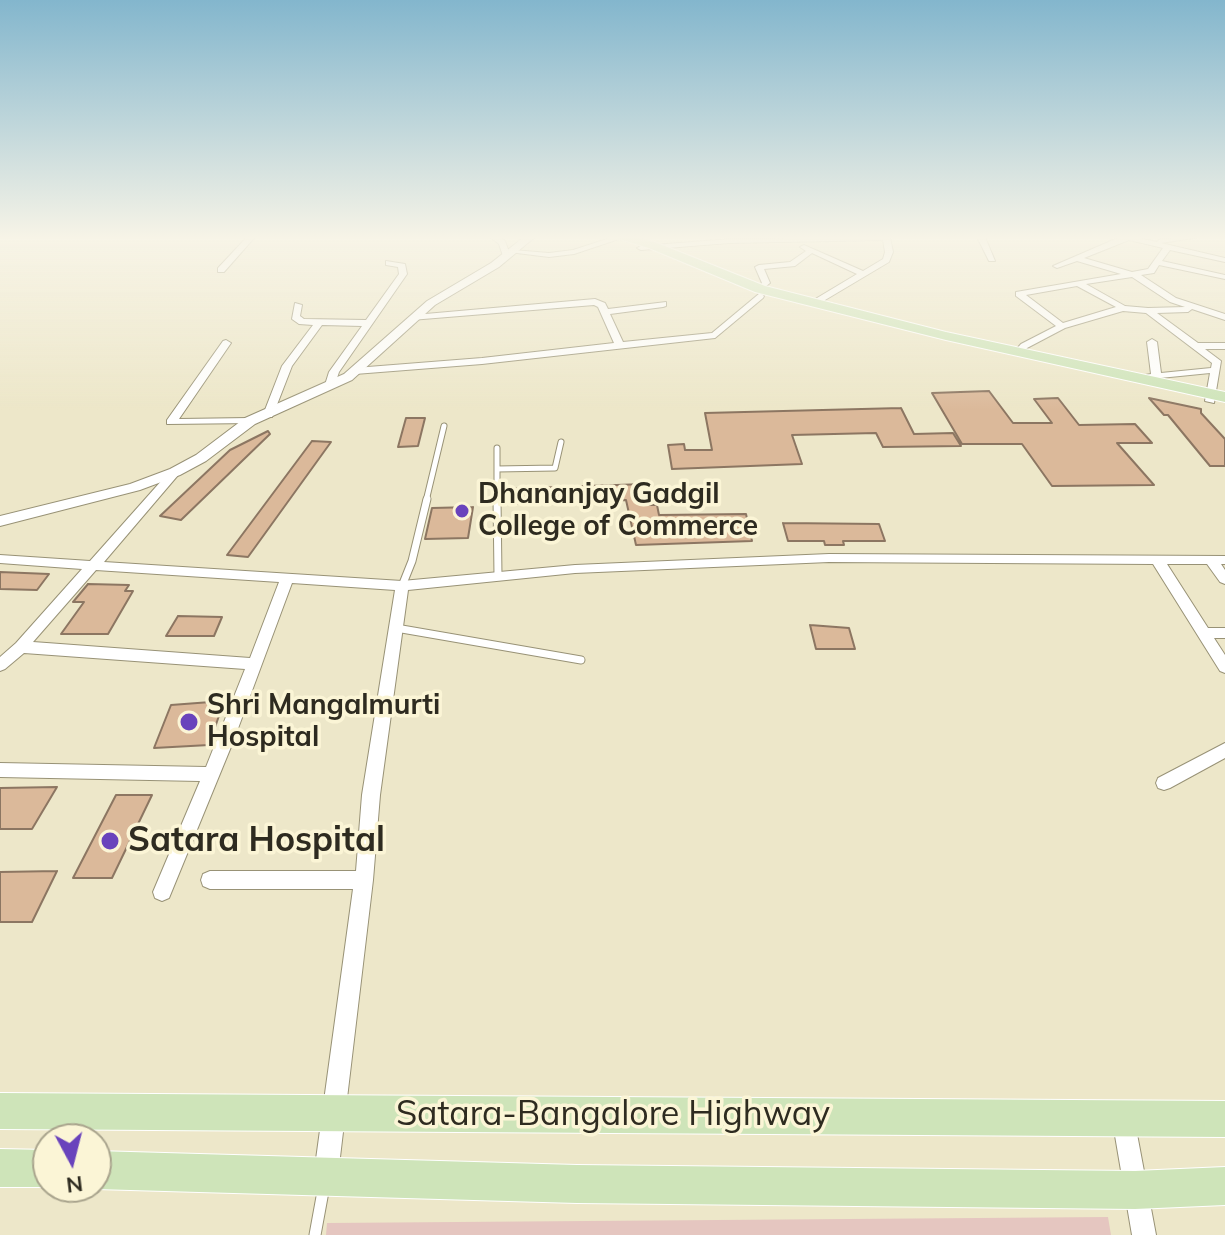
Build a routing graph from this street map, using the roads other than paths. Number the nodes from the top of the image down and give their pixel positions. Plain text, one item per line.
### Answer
1 (389, 295) edge
2 (444, 295) edge
3 (758, 295) edge
4 (766, 295) edge
5 (769, 295) edge
6 (828, 295) edge
7 (1020, 295) edge
8 (1099, 295) edge
9 (1165, 295) edge
10 (815, 303) junction
11 (663, 304) dead end
12 (298, 305) dead end
13 (1123, 308) junction
14 (1195, 309) junction
15 (1148, 311) junction
16 (604, 312) junction
17 (1225, 317) edge
18 (414, 318) junction
19 (320, 322) junction
20 (369, 323) junction
21 (1062, 326) junction
22 (1152, 342) dead end
23 (226, 343) dead end
24 (620, 346) junction
25 (1195, 346) junction
26 (1225, 346) edge
27 (1019, 352) junction
28 (1219, 364) edge
29 (355, 371) junction
30 (1150, 376) junction
31 (330, 385) junction
32 (1218, 399) edge
33 (268, 415) junction
34 (250, 421) junction
35 (444, 426) dead end
36 (561, 442) dead end
37 (497, 448) dead end
38 (497, 469) junction
39 (175, 472) junction
40 (0, 521) edge
41 (0, 559) edge
42 (1158, 561) junction
43 (1218, 561) edge
44 (92, 565) junction
45 (498, 576) junction
46 (288, 577) junction
47 (1225, 579) edge
48 (402, 586) junction
49 (396, 628) junction
50 (1204, 633) junction
51 (1225, 633) edge
52 (21, 647) junction
53 (581, 660) dead end
54 (253, 664) junction
55 (0, 665) edge
56 (1225, 667) edge
57 (1225, 750) edge
58 (0, 770) edge
59 (212, 774) junction
60 (1164, 783) dead end
61 (210, 880) dead end
62 (364, 880) junction
63 (162, 892) dead end
64 (0, 1111) edge
65 (333, 1113) junction
66 (1123, 1118) junction
67 (1225, 1119) edge
68 (0, 1168) edge
69 (32, 1169) edge
70 (112, 1170) edge
71 (326, 1175) junction
72 (1225, 1186) edge
73 (1135, 1190) junction
74 (315, 1235) edge
75 (1144, 1235) edge

1 - 20 street
2 - 18 street
3 - 24 street
4 - 32 main road
5 - 10 main road
6 - 10 street
7 - 21 street
8 - 13 street
9 - 14 street
10 - 27 main road
11 - 16 street
12 - 19 street
13 - 15 street
13 - 21 street
14 - 15 street
14 - 17 street
15 - 25 street
16 - 18 street
16 - 24 street
18 - 29 street
19 - 20 street
19 - 33 street
20 - 31 street
21 - 27 street
22 - 30 street
23 - 34 street
24 - 29 street
25 - 26 street
25 - 28 street
27 - 30 main road
28 - 30 street
28 - 32 street
29 - 31 street
30 - 32 main road
31 - 33 street
33 - 34 street
34 - 39 street
35 - 48 lane
36 - 38 lane
37 - 38 lane
38 - 45 lane
39 - 40 street
39 - 44 street
41 - 44 street
42 - 43 street
42 - 45 street
42 - 50 street
43 - 47 street
44 - 46 street
44 - 52 street
45 - 48 street
46 - 48 street
46 - 54 street
48 - 49 street
49 - 53 lane
49 - 62 street
50 - 51 street
50 - 56 street
52 - 54 street
52 - 55 street
54 - 59 street
57 - 60 street
58 - 59 street
59 - 63 street
61 - 62 street
62 - 65 street
64 - 65 main road, Satara-Bangalore Highway
65 - 66 main road, Satara-Bangalore Highway
65 - 71 street
66 - 67 main road, Satara-Bangalore Highway
66 - 73 street
68 - 69 main road
70 - 71 main road, Satara-Bangalore Highway
71 - 73 main road, Satara-Bangalore Highway
71 - 74 lane
72 - 73 main road, Satara-Bangalore Highway
73 - 75 street

